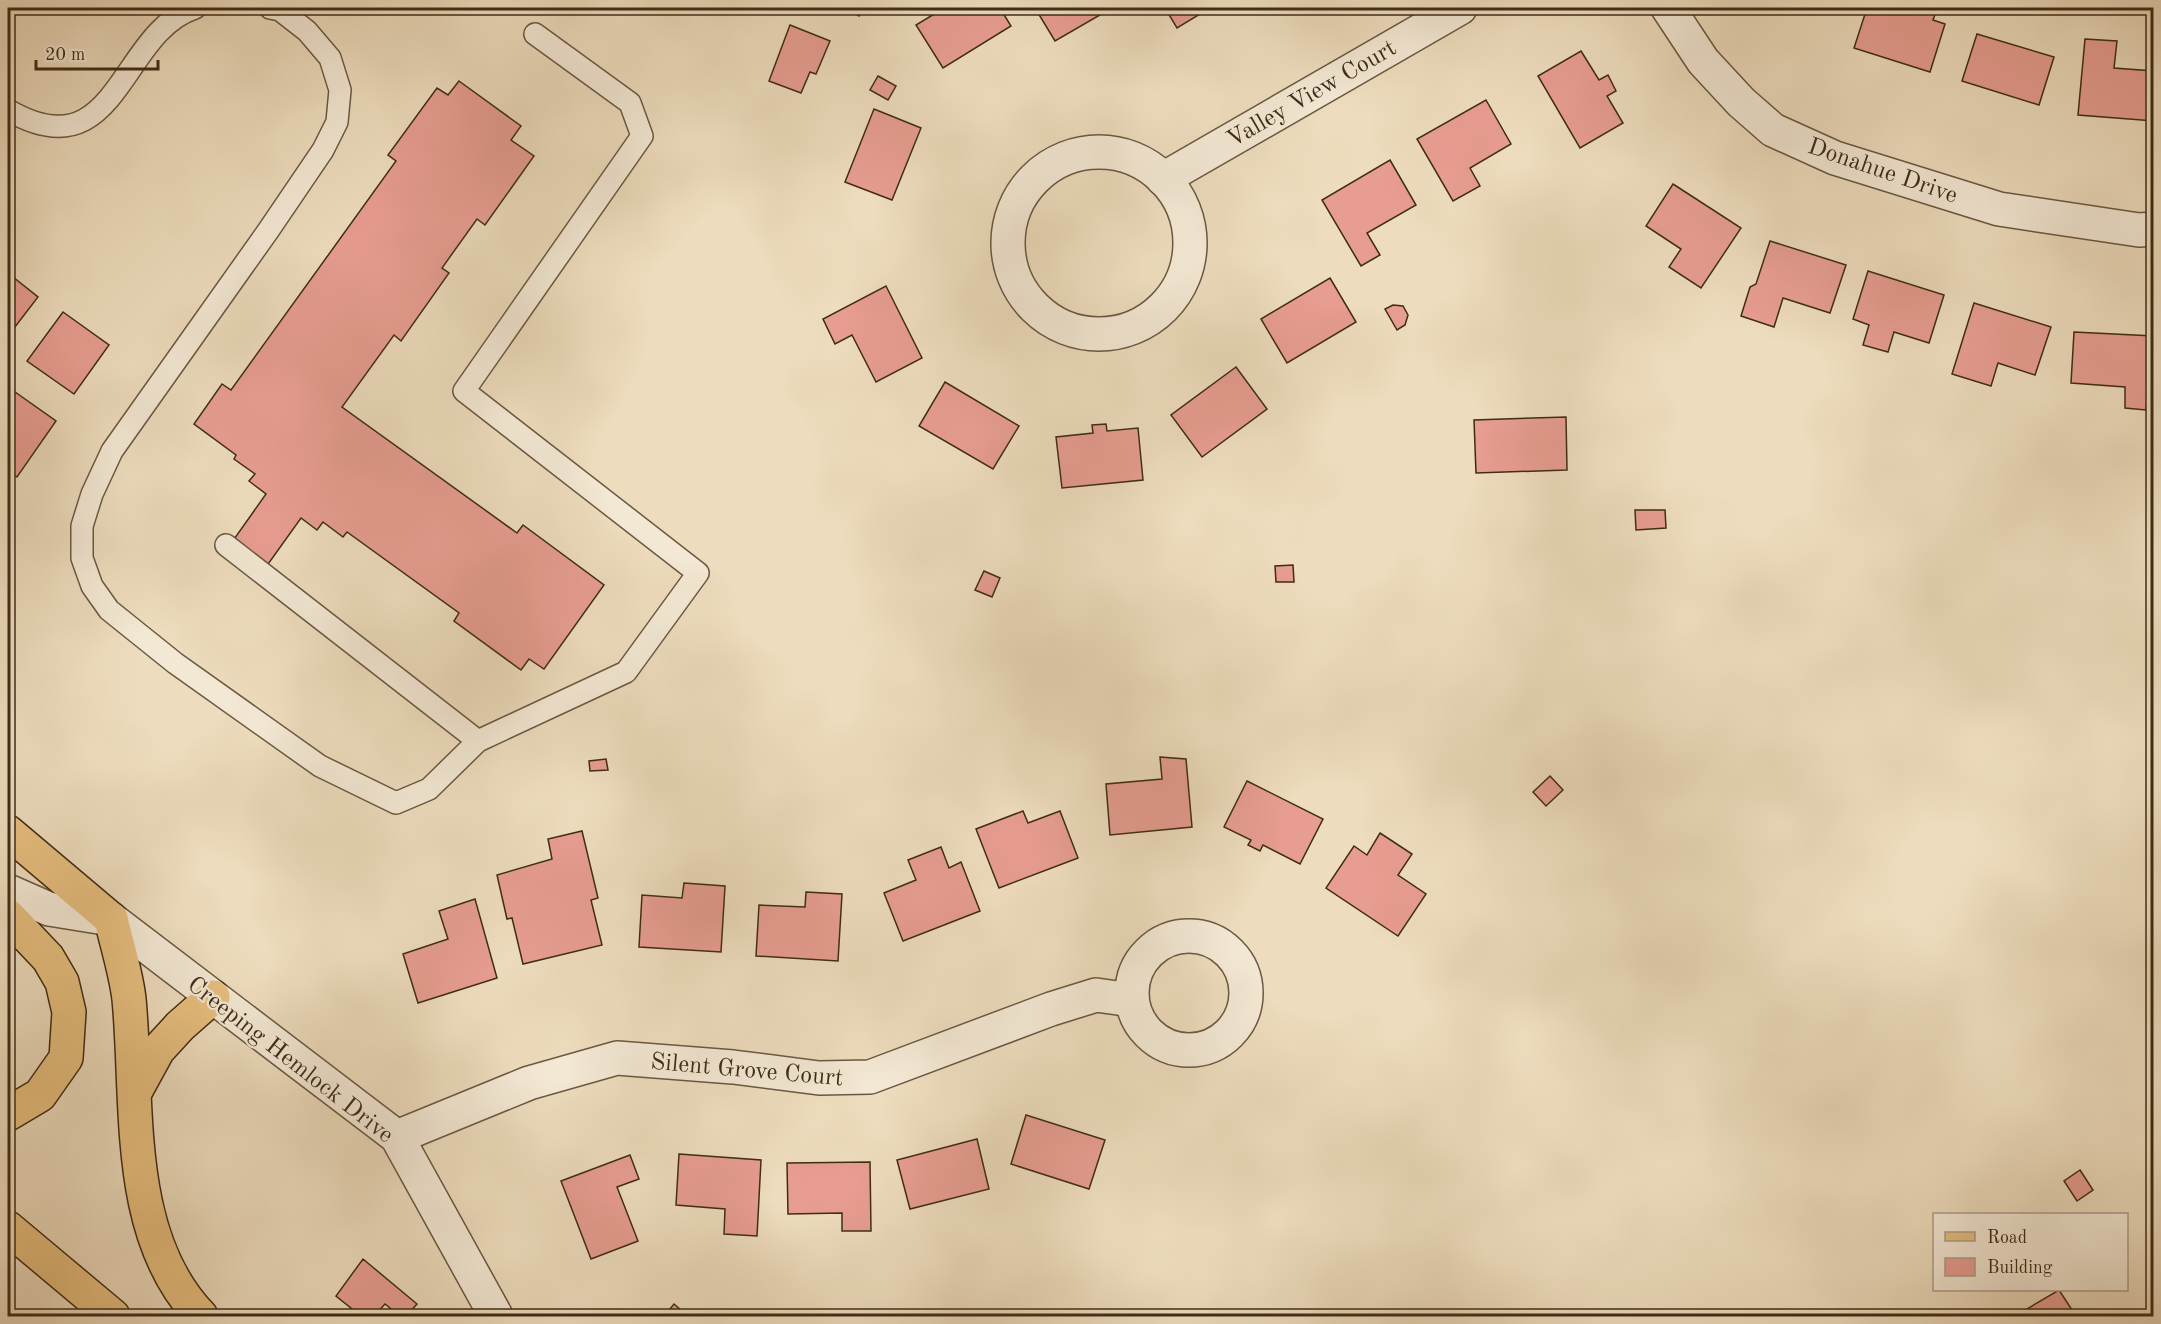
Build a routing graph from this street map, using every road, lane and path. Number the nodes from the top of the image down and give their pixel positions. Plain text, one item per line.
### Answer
1 (195, 8) edge
2 (270, 8) edge
3 (1460, 8) edge
4 (1668, 8) edge
5 (535, 34) dead end
6 (8, 111) edge
7 (1163, 179) junction
8 (2154, 229) edge
9 (226, 545) dead end
10 (478, 741) junction
11 (8, 832) edge
12 (8, 891) edge
13 (8, 916) edge
14 (111, 920) junction
15 (213, 997) junction
16 (1132, 1000) dead end
17 (135, 1092) junction
18 (8, 1114) edge
19 (397, 1137) junction
20 (8, 1228) edge
21 (113, 1317) edge
22 (201, 1317) edge
23 (496, 1317) edge

1 - 6 lane
2 - 10 lane
3 - 7 street, Valley View Court
4 - 8 street, Donahue Drive
5 - 10 lane
7 - 7 street
9 - 10 lane
11 - 14 main road, Creeping Hemlock Drive
12 - 14 street, Creeping Hemlock Drive
13 - 18 main road
14 - 15 street, Creeping Hemlock Drive
14 - 17 main road
15 - 17 main road
15 - 19 street, Creeping Hemlock Drive
16 - 19 street, Silent Grove Court
17 - 22 main road
19 - 23 street, Creeping Hemlock Drive
20 - 21 main road

